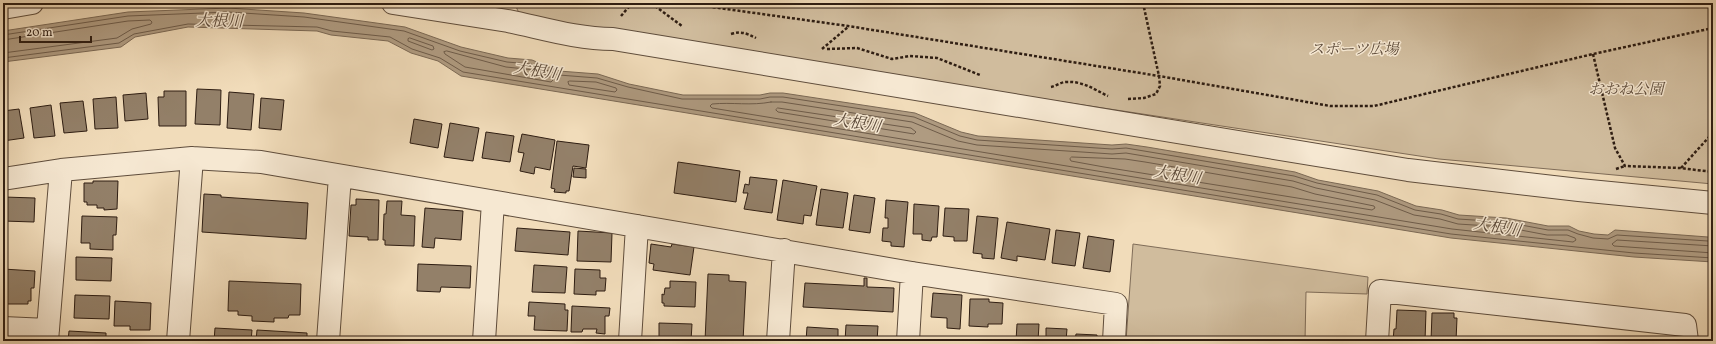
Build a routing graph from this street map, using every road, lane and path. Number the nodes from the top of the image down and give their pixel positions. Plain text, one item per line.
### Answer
1 (32, 3) edge
2 (393, 3) edge
3 (651, 3) edge
4 (683, 3) edge
5 (1143, 3) edge
6 (3, 8) edge
7 (848, 26) junction
8 (684, 27) dead end
9 (1713, 28) edge
10 (729, 34) dead end
11 (758, 39) dead end
12 (816, 49) dead end
13 (822, 49) junction
14 (1593, 54) junction
15 (982, 75) dead end
16 (1160, 76) junction
17 (1049, 88) dead end
18 (1111, 97) dead end
19 (1127, 99) dead end
20 (1709, 137) dead end
21 (192, 158) junction
22 (1680, 168) junction
23 (60, 170) junction
24 (1713, 172) edge
25 (340, 176) junction
26 (3, 179) edge
27 (493, 202) junction
28 (1713, 203) edge
29 (637, 226) junction
30 (784, 250) junction
31 (912, 273) junction
32 (3, 328) edge
33 (48, 336) edge
34 (178, 341) edge
35 (328, 341) edge
36 (484, 341) edge
37 (630, 341) edge
38 (778, 341) edge
39 (908, 341) edge
40 (1114, 341) edge
41 (1377, 341) edge
42 (1687, 341) edge

1 - 6 street
2 - 28 street
3 - 8 path
4 - 7 path
5 - 16 path
7 - 13 path
7 - 16 path
9 - 14 path
10 - 11 path
12 - 13 path
13 - 15 path
14 - 16 path
14 - 22 path
16 - 19 path
17 - 18 path
20 - 22 path
21 - 23 street
21 - 25 street
21 - 34 street
22 - 24 path
23 - 26 street
23 - 33 street
25 - 27 street
25 - 35 street
27 - 29 street
27 - 36 street
29 - 30 street
29 - 37 street
30 - 31 street
30 - 38 street
31 - 39 street
31 - 40 street
32 - 33 street
41 - 42 street

